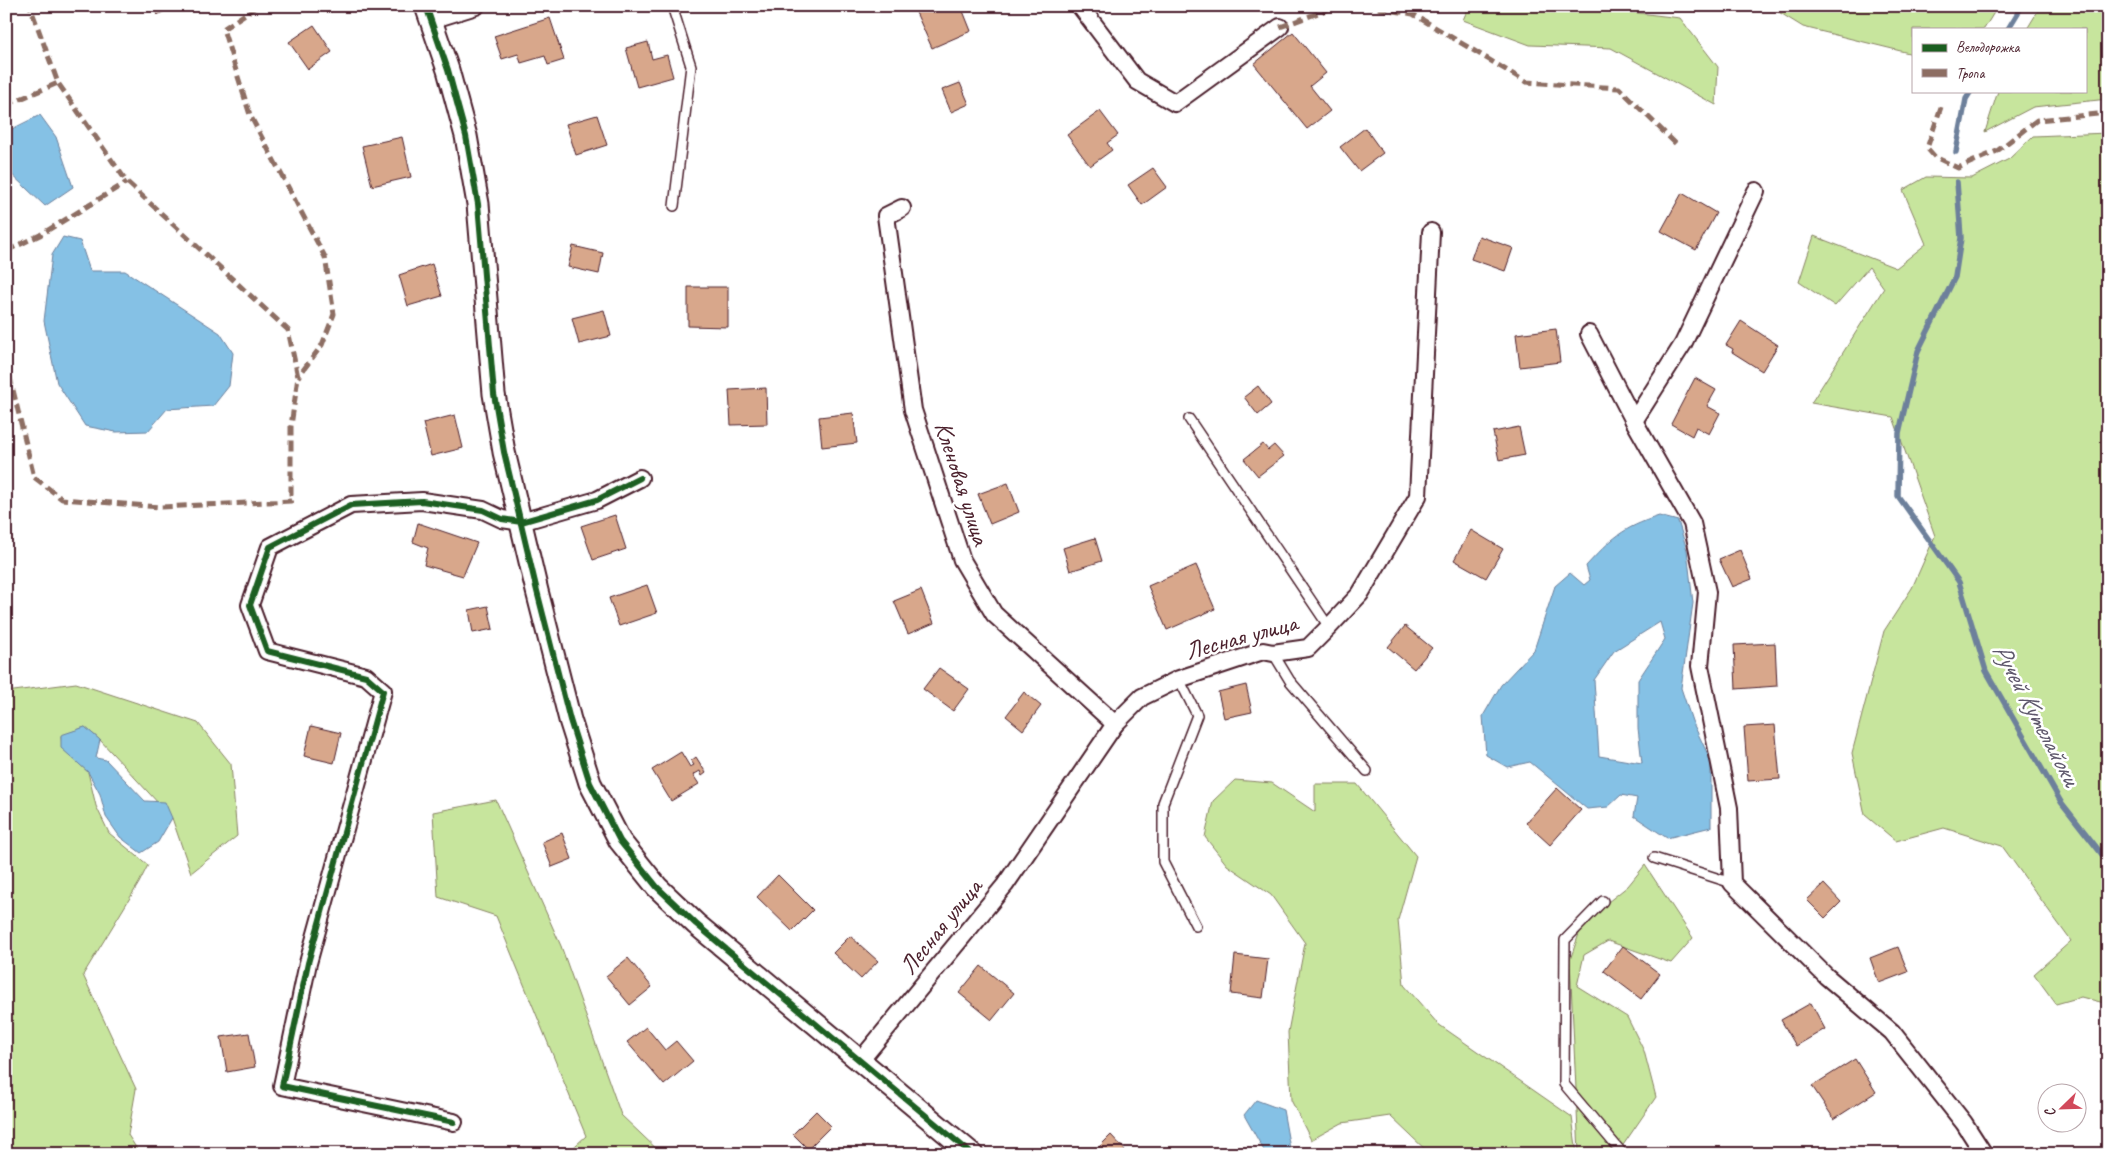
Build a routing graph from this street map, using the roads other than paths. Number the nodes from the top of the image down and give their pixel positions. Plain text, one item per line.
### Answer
1 (476, 6) edge
2 (672, 6) edge
3 (1080, 6) edge
4 (428, 13) edge
5 (1280, 27) dead end
6 (1756, 191) dead end
7 (674, 206) dead end
8 (902, 208) dead end
9 (1431, 232) dead end
10 (1589, 334) dead end
11 (1189, 419) dead end
12 (1634, 421) junction
13 (640, 478) dead end
14 (521, 522) junction
15 (1329, 627) junction
16 (1273, 653) junction
17 (1179, 679) junction
18 (1115, 724) junction
19 (1367, 771) dead end
20 (1654, 858) dead end
21 (1732, 883) junction
22 (1603, 902) dead end
23 (1196, 926) dead end
24 (860, 1060) junction
25 (454, 1122) dead end
26 (972, 1154) edge
27 (1623, 1154) edge
28 (1984, 1154) edge

1 - 4 street
2 - 7 lane
3 - 5 street
4 - 14 street
6 - 12 street
8 - 18 street, Кленовая улица
9 - 15 street, Лесная улица
10 - 12 street
11 - 15 lane
12 - 21 street
13 - 14 street
14 - 24 street
14 - 25 street
15 - 16 street, Лесная улица
16 - 17 street, Лесная улица
16 - 19 lane
17 - 18 street, Лесная улица
17 - 23 lane
18 - 24 street, Лесная улица
20 - 21 lane
21 - 28 street
22 - 27 lane
24 - 26 street

